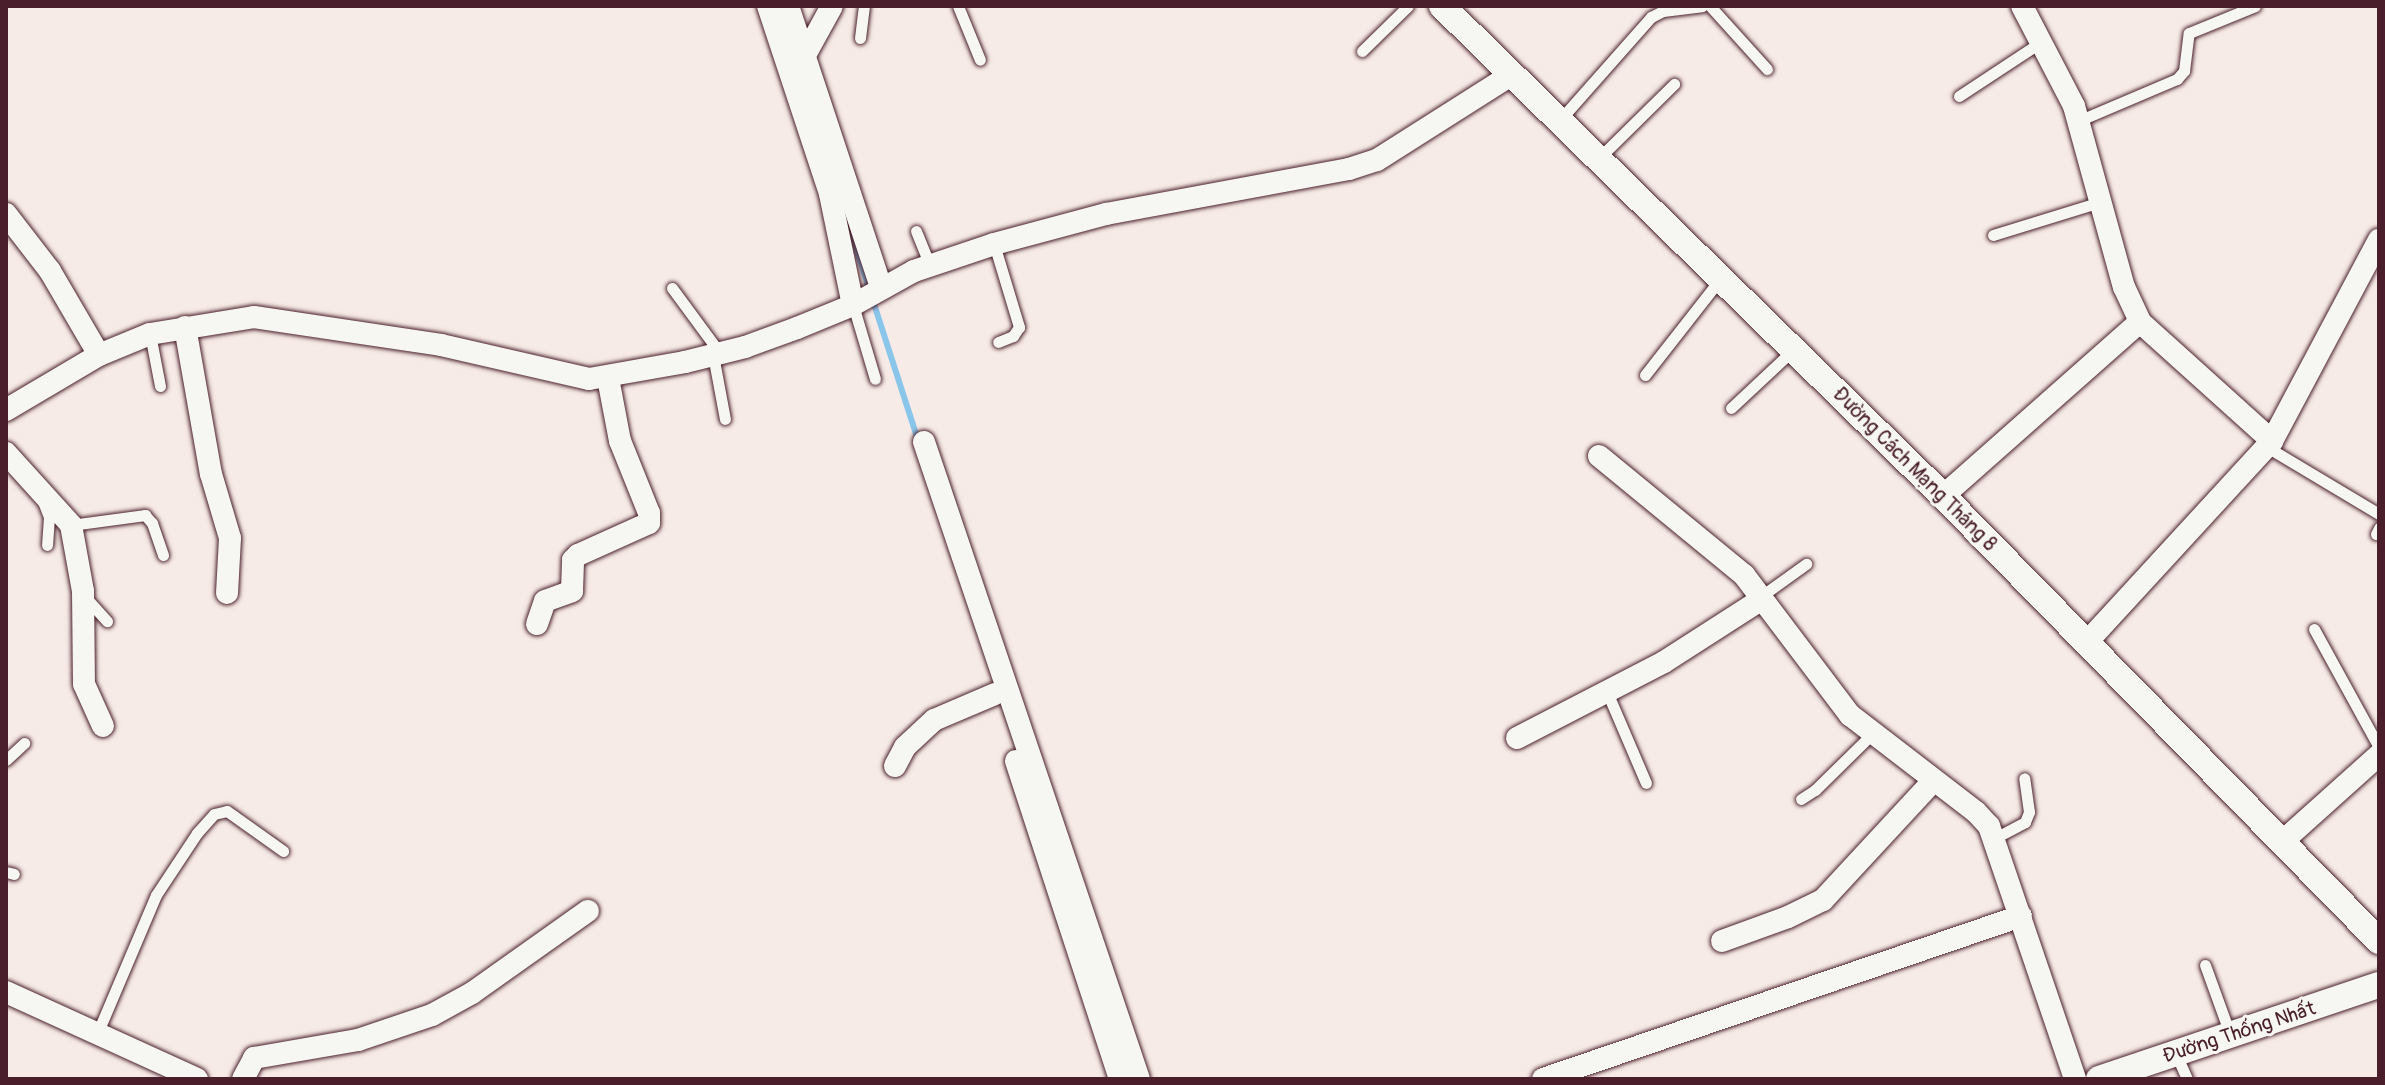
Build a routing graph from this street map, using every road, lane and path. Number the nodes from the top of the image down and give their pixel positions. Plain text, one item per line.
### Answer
1 (768, 6) edge
2 (788, 6) edge
3 (832, 6) edge
4 (864, 6) edge
5 (958, 6) edge
6 (1408, 6) edge
7 (1442, 6) edge
8 (1702, 6) edge
9 (1710, 6) edge
10 (2022, 6) edge
11 (2255, 6) edge
12 (860, 38) dead end
13 (2042, 42) junction
14 (1362, 51) dead end
15 (804, 57) junction
16 (980, 60) dead end
17 (1767, 69) dead end
18 (1511, 75) junction
19 (1674, 84) dead end
20 (1959, 96) dead end
21 (1559, 121) junction
22 (2078, 121) junction
23 (1598, 159) junction
24 (2100, 202) junction
25 (6, 214) edge
26 (916, 231) dead end
27 (1993, 235) dead end
28 (2379, 240) edge
29 (994, 244) junction
30 (930, 267) junction
31 (1721, 277) junction
32 (672, 288) dead end
33 (868, 296) junction
34 (2140, 322) junction
35 (185, 327) junction
36 (150, 334) junction
37 (998, 342) dead end
38 (1794, 349) junction
39 (717, 354) junction
40 (99, 355) junction
41 (1645, 375) dead end
42 (608, 378) junction
43 (875, 379) dead end
44 (160, 386) dead end
45 (1731, 408) dead end
46 (6, 410) edge
47 (725, 419) dead end
48 (2269, 444) junction
49 (6, 453) edge
50 (1599, 456) dead end
51 (36, 486) junction
52 (1943, 496) junction
53 (2379, 514) edge
54 (71, 525) junction
55 (47, 545) dead end
56 (163, 555) dead end
57 (1806, 564) dead end
58 (83, 591) junction
59 (227, 593) dead end
60 (1761, 598) junction
61 (107, 621) dead end
62 (537, 624) dead end
63 (2314, 629) dead end
64 (2087, 642) junction
65 (1607, 692) junction
66 (995, 694) junction
67 (103, 726) dead end
68 (1872, 734) junction
69 (1517, 738) dead end
70 (24, 743) dead end
71 (2379, 747) edge
72 (2379, 755) edge
73 (6, 760) edge
74 (895, 766) dead end
75 (2024, 778) dead end
76 (1934, 780) junction
77 (1646, 783) dead end
78 (1801, 799) dead end
79 (1995, 838) junction
80 (2283, 841) junction
81 (283, 851) dead end
82 (588, 911) dead end
83 (2021, 916) junction
84 (1722, 941) dead end
85 (2379, 941) edge
86 (2205, 965) dead end
87 (2379, 985) edge
88 (6, 992) edge
89 (97, 1034) junction
90 (2230, 1034) junction
91 (2176, 1052) junction
92 (197, 1079) edge
93 (243, 1079) edge
94 (1120, 1079) edge
95 (1139, 1079) edge
96 (1543, 1079) edge
97 (2075, 1079) edge
98 (2099, 1079) edge
99 (2187, 1079) edge

1 - 33 street
2 - 15 street
3 - 15 street
4 - 12 lane
5 - 16 lane
6 - 14 lane
7 - 18 street, Đường Cách Mạng Tháng 8
8 - 21 lane
9 - 17 lane
10 - 13 street
11 - 22 lane
13 - 20 lane
13 - 22 street
15 - 33 street
18 - 21 street, Đường Cách Mạng Tháng 8
18 - 29 street
19 - 23 lane
21 - 23 street, Đường Cách Mạng Tháng 8
22 - 24 street
23 - 31 street, Đường Cách Mạng Tháng 8
24 - 27 lane
24 - 34 street
25 - 40 street
26 - 30 lane
28 - 48 street
29 - 30 street
29 - 37 lane
30 - 33 street
31 - 38 street, Đường Cách Mạng Tháng 8
31 - 41 lane
32 - 39 lane
33 - 39 street
33 - 43 lane
34 - 48 street
34 - 52 street
35 - 36 street
35 - 42 street
35 - 59 street
36 - 40 street
36 - 44 lane
38 - 45 lane
38 - 52 street, Đường Cách Mạng Tháng 8
39 - 42 street
39 - 47 lane
40 - 46 street
42 - 62 street
48 - 53 lane
48 - 64 street
49 - 51 street
50 - 60 street
51 - 54 street
51 - 55 lane
52 - 64 street, Đường Cách Mạng Tháng 8
54 - 56 lane
54 - 58 street
57 - 60 lane
58 - 61 lane
58 - 67 street
60 - 65 street
60 - 68 street
63 - 71 lane
64 - 80 street, Đường Cách Mạng Tháng 8
65 - 69 street
65 - 77 lane
66 - 74 street
66 - 94 street
66 - 95 street
68 - 76 street
68 - 78 lane
70 - 73 lane
72 - 80 street
75 - 79 lane
76 - 79 street
76 - 84 street
79 - 83 street
80 - 85 street, Đường Cách Mạng Tháng 8
81 - 89 lane
82 - 93 street
83 - 96 street
83 - 97 street
86 - 90 lane
87 - 90 street, Đường Thống Nhất
88 - 89 street
89 - 92 street
90 - 91 street, Đường Thống Nhất
91 - 98 street, Đường Thống Nhất
91 - 99 lane

